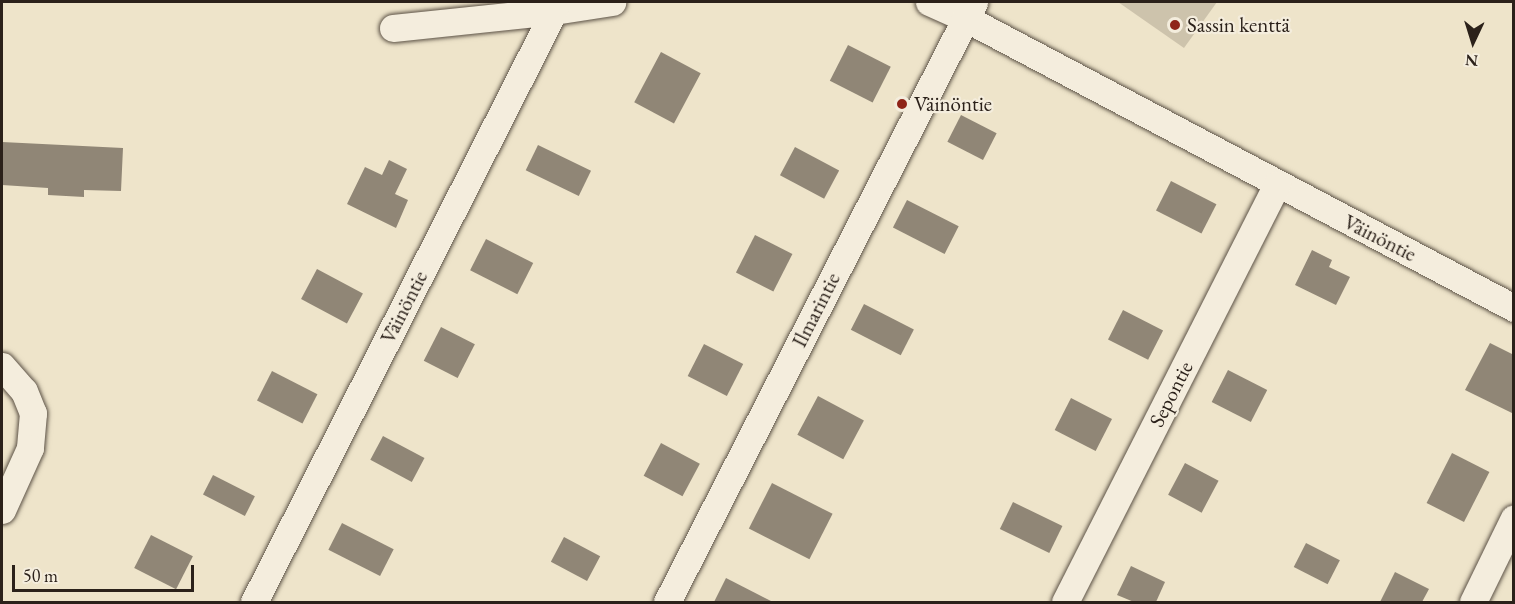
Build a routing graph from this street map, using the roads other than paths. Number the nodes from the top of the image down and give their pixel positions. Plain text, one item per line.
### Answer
1 (612, 2) edge
2 (929, 2) edge
3 (969, 10) edge
4 (554, 11) junction
5 (393, 28) dead end
6 (1278, 185) junction
7 (1514, 308) edge
8 (2, 366) edge
9 (2, 510) edge
10 (1514, 518) edge
11 (254, 603) edge
12 (667, 603) edge
13 (1065, 603) edge
14 (1473, 603) edge

1 - 4 street
2 - 3 street, Väinöntie
3 - 6 street, Väinöntie
3 - 12 street, Ilmarintie
4 - 5 street
4 - 11 street, Väinöntie
6 - 7 street, Väinöntie
6 - 13 street, Sepontie
8 - 9 street
10 - 14 street

